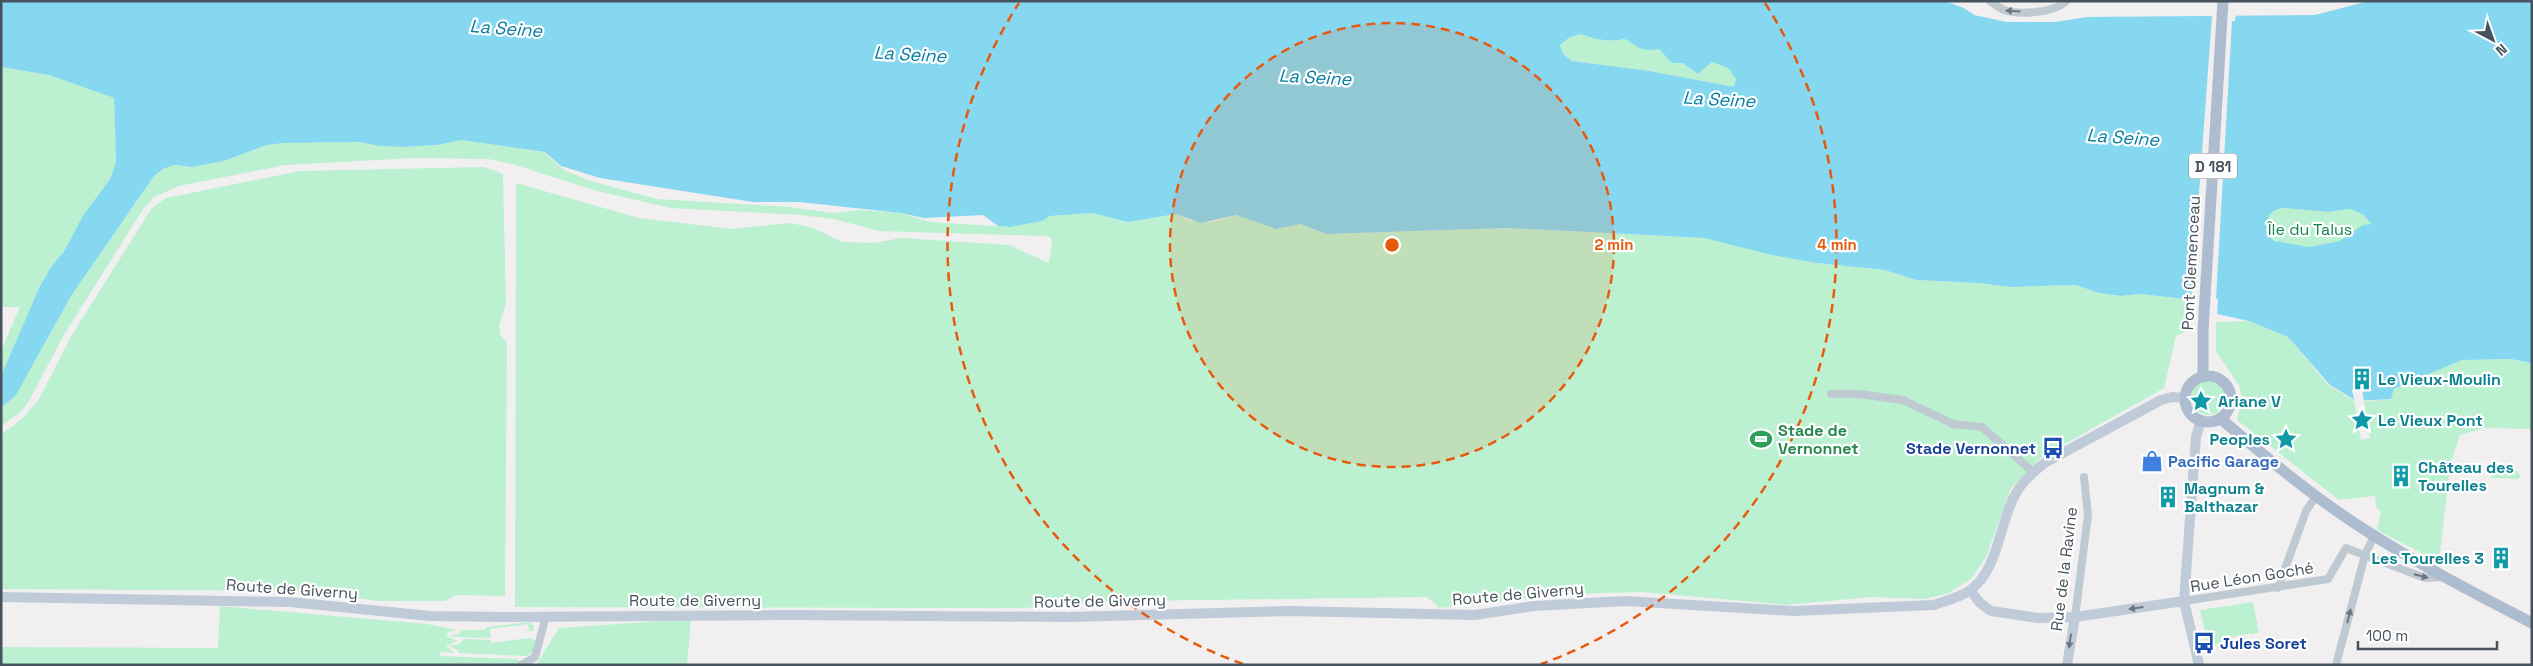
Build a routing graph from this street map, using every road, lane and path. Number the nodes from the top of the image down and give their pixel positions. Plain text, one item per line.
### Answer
1 (1990, 1) edge
2 (2066, 1) edge
3 (2223, 1) edge
4 (2203, 376) junction
5 (1831, 394) dead end
6 (2185, 398) junction
7 (2220, 418) junction
8 (2201, 420) junction
9 (2033, 472) junction
10 (2084, 478) dead end
11 (2316, 496) junction
12 (2374, 536) junction
13 (2365, 555) junction
14 (2444, 577) junction
15 (2278, 588) junction
16 (1970, 590) junction
17 (1, 597) edge
18 (2184, 601) junction
19 (546, 616) junction
20 (2075, 616) junction
21 (2532, 623) edge
22 (521, 665) edge
23 (2067, 665) edge
24 (2199, 665) edge
25 (2336, 665) edge

2 -> 1 street
3 - 4 main road, Pont Clemenceau / D 181
4 - 6 main road
4 - 7 main road
5 - 9 street
6 - 8 main road
6 - 9 main road
7 - 8 main road
7 - 11 main road
8 - 18 main road
9 - 16 main road
10 - 20 street, Rue de la Ravine
11 - 12 main road
11 - 15 street
12 - 13 street
12 - 14 main road
13 -> 14 street
13 - 15 street, Rue Léon Goché
25 -> 13 street
14 - 21 main road
15 - 18 street, Rue Léon Goché
16 - 19 main road, Route de Giverny
16 - 20 main road
17 - 19 main road, Route de Giverny
18 -> 20 main road
18 - 24 main road
19 - 22 street
20 -> 23 main road, Rue de la Ravine

